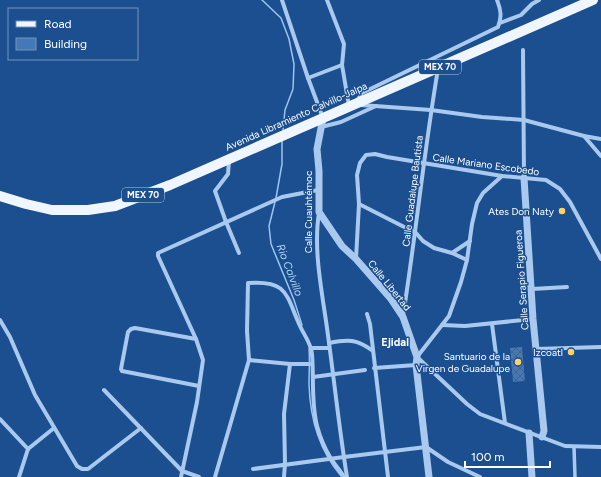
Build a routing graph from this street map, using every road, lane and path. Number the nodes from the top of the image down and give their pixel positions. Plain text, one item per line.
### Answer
1 (282, 0) edge
2 (327, 0) edge
3 (497, 0) edge
4 (539, 0) edge
5 (593, 0) edge
6 (500, 23) junction
7 (523, 50) dead end
8 (342, 65) junction
9 (438, 68) junction
10 (308, 78) junction
11 (353, 104) junction
12 (376, 106) junction
13 (431, 110) junction
14 (524, 120) junction
15 (321, 122) junction
16 (584, 136) junction
17 (601, 139) edge
18 (601, 156) edge
19 (229, 159) junction
20 (424, 164) junction
21 (502, 176) junction
22 (524, 178) junction
23 (318, 190) junction
24 (0, 196) edge
25 (359, 204) junction
26 (319, 212) junction
27 (226, 222) junction
28 (416, 233) junction
29 (470, 241) junction
30 (239, 253) dead end
31 (452, 253) junction
32 (356, 259) junction
33 (601, 259) edge
34 (467, 260) junction
35 (567, 287) dead end
36 (532, 288) junction
37 (367, 314) dead end
38 (403, 317) junction
39 (533, 319) junction
40 (0, 320) edge
41 (492, 324) junction
42 (442, 325) junction
43 (196, 339) junction
44 (329, 343) junction
45 (601, 347) edge
46 (311, 348) junction
47 (330, 348) junction
48 (536, 350) junction
49 (373, 351) junction
50 (417, 357) junction
51 (249, 360) junction
52 (290, 364) junction
53 (312, 364) junction
54 (416, 366) junction
55 (374, 368) junction
56 (366, 370) dead end
57 (332, 374) junction
58 (313, 378) junction
59 (199, 386) junction
60 (104, 390) dead end
61 (0, 419) edge
62 (506, 423) junction
63 (54, 428) junction
64 (141, 428) junction
65 (529, 433) junction
66 (542, 437) junction
67 (574, 446) junction
68 (601, 446) edge
69 (426, 447) junction
70 (28, 449) junction
71 (385, 452) junction
72 (344, 457) junction
73 (330, 458) junction
74 (286, 464) junction
75 (253, 469) dead end
76 (182, 471) junction
77 (19, 477) edge
78 (181, 477) edge
79 (198, 477) edge
80 (215, 477) edge
81 (284, 477) edge
82 (345, 477) edge
83 (388, 477) edge
84 (429, 477) edge
85 (480, 477) edge
86 (532, 477) edge
87 (575, 477) edge

1 - 10 street, Calle Cuauhtémoc
2 - 8 street
3 - 6 street
4 - 6 street
5 - 9 main road, Avenida Libramiento Calvillo-Jalpa / MEX 70
6 - 11 street
7 - 14 street, Calle Serapio Figueroa
8 - 10 street
8 - 11 street
9 - 11 main road, Avenida Libramiento Calvillo-Jalpa / MEX 70
9 - 13 street, Calle Guadalupe Bautista
10 - 15 street, Calle Cuauhtémoc
11 - 12 street
11 - 15 main road, Avenida Libramiento Calvillo-Jalpa / MEX 70
12 - 13 street
12 - 15 street
13 - 14 street
13 - 20 street, Calle Guadalupe Bautista
14 - 16 street
14 - 22 street, Calle Serapio Figueroa
15 - 19 main road, Avenida Libramiento Calvillo-Jalpa / MEX 70
15 - 23 street, Calle Cuauhtémoc
16 - 17 street
16 - 18 street
19 - 24 main road, Avenida Libramiento Calvillo-Jalpa / MEX 70
19 - 27 street
20 - 21 street, Calle Mariano Escobedo
20 - 25 street, Calle Mariano Escobedo
20 - 28 street, Calle Guadalupe Bautista
21 - 22 street, Calle Mariano Escobedo
21 - 29 street
22 - 33 street, Calle Mariano Escobedo
22 - 36 street, Calle Serapio Figueroa
23 - 26 street, Calle Cuauhtémoc
23 - 27 street
25 - 28 street
25 - 32 street
26 - 32 street, Calle Libertad
26 - 44 street, Calle Cuauhtémoc
27 - 30 street
27 - 43 street
28 - 31 street
28 - 38 street, Calle Guadalupe Bautista
29 - 31 street
29 - 34 street
31 - 34 street
32 - 38 street, Calle Libertad
34 - 42 street
35 - 36 street
36 - 39 street, Calle Serapio Figueroa
37 - 49 street
38 - 50 street, Calle Libertad
39 - 41 street
39 - 48 street, Calle Serapio Figueroa
40 - 63 street
41 - 42 street
41 - 62 street
42 - 50 street
43 - 59 street
43 - 59 street
44 - 47 street, Calle Cuauhtémoc
44 - 49 street
45 - 48 street
46 - 47 street
46 - 51 street
46 - 53 street
47 - 57 street, Calle Cuauhtémoc
48 - 66 street, Calle Serapio Figueroa
49 - 55 street
50 - 54 street, Calle Libertad
50 - 62 street
51 - 52 street
51 - 80 street
52 - 53 street
52 - 74 street
53 - 58 street
54 - 55 street
54 - 69 street, Calle Libertad
55 - 71 street
56 - 57 street
57 - 58 street
57 - 72 street, Calle Cuauhtémoc
58 - 73 street
59 - 76 street
60 - 64 street
61 - 70 street
62 - 65 street
63 - 64 street
63 - 70 street
64 - 76 street
65 - 66 street
65 - 86 street
66 - 67 street
67 - 68 street
67 - 87 street
69 - 71 street
69 - 84 street, Calle Libertad
69 - 85 street
70 - 77 street
71 - 72 street
71 - 83 street
72 - 73 street
72 - 82 street, Calle Cuauhtémoc
73 - 74 street
73 - 82 street
74 - 75 street
74 - 81 street
76 - 78 street
76 - 79 street

